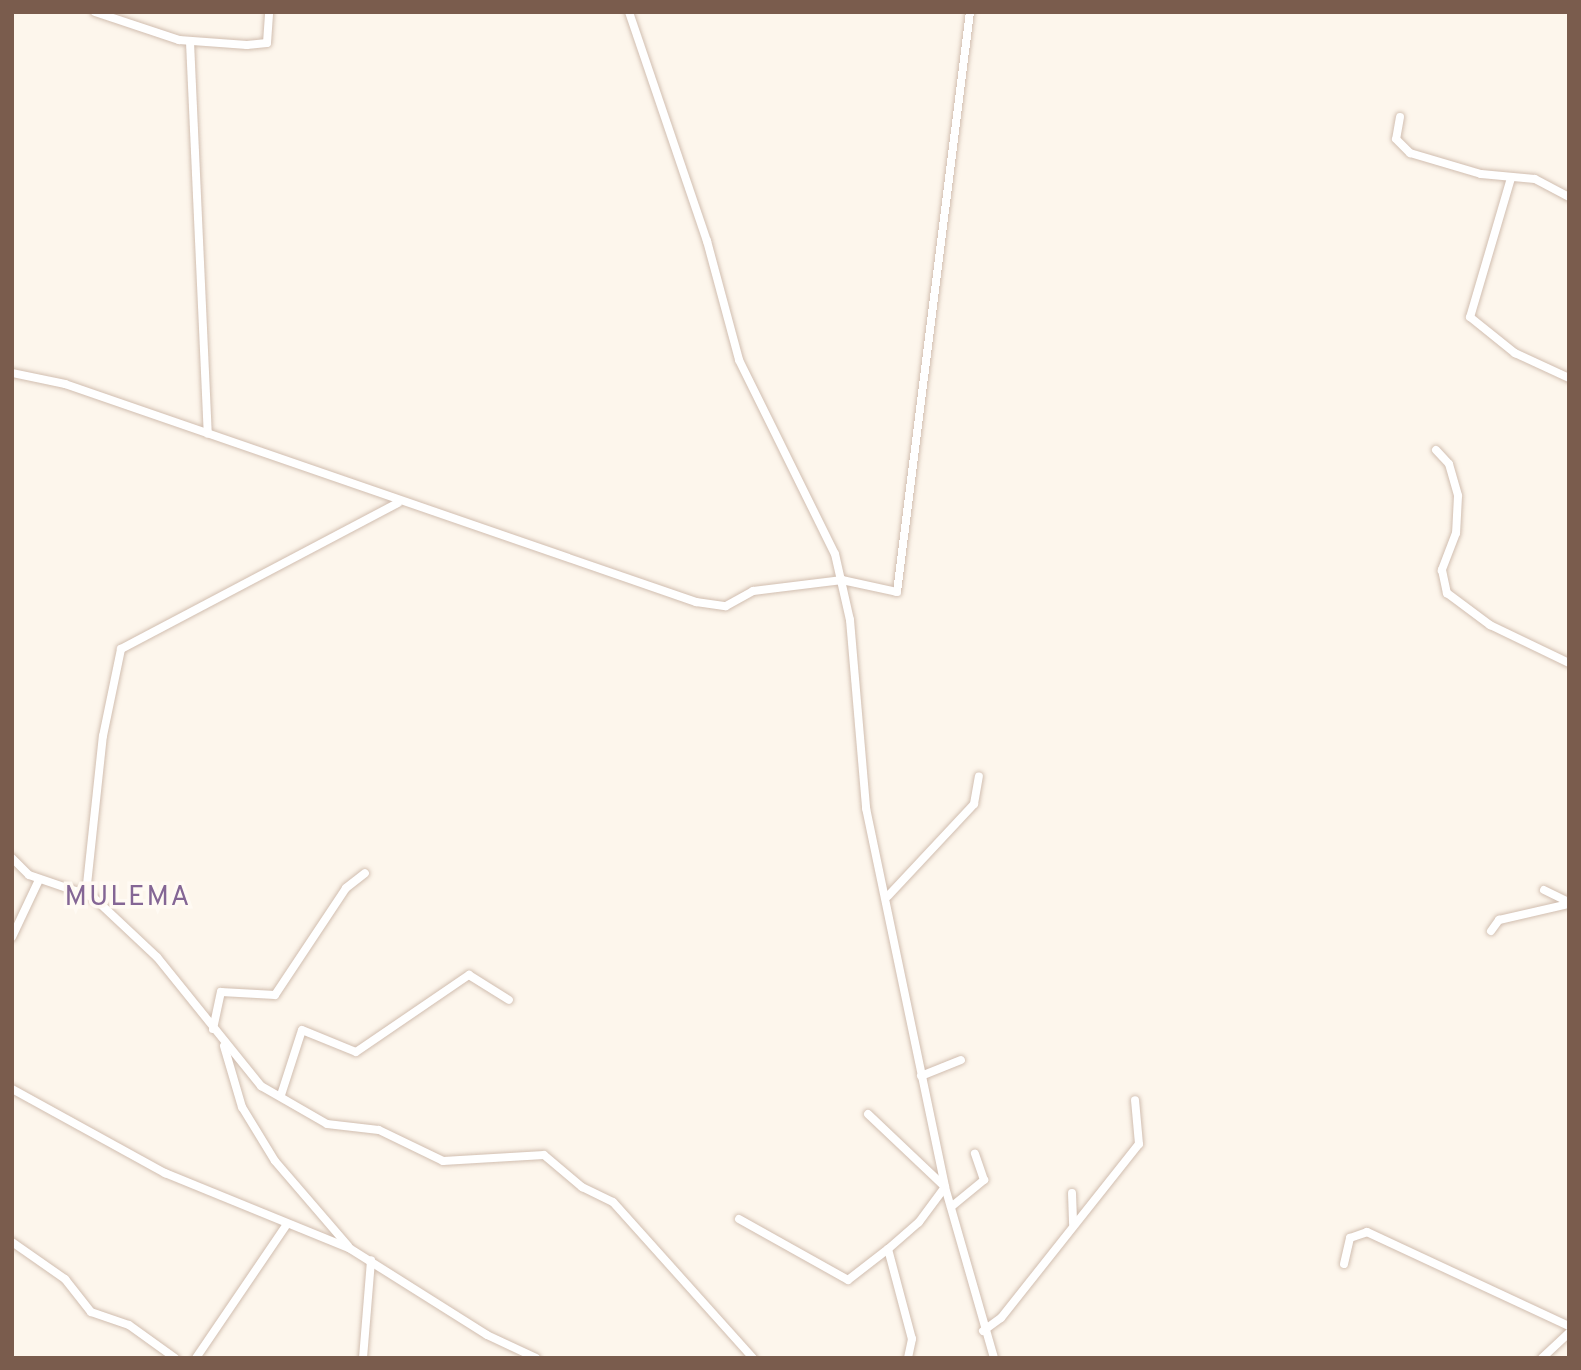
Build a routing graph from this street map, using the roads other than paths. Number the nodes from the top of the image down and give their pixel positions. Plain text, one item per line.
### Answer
1 (95, 12) edge
2 (269, 12) edge
3 (629, 12) edge
4 (970, 12) edge
5 (190, 42) junction
6 (1400, 117) dead end
7 (1511, 178) junction
8 (1569, 197) edge
9 (12, 373) edge
10 (1569, 378) edge
11 (208, 434) junction
12 (1436, 450) dead end
13 (398, 503) junction
14 (842, 580) junction
15 (1569, 663) edge
16 (979, 776) dead end
17 (12, 858) edge
18 (365, 873) dead end
19 (40, 880) junction
20 (1544, 890) dead end
21 (86, 894) junction
22 (888, 896) junction
23 (1569, 903) edge
24 (1491, 931) dead end
25 (12, 937) edge
26 (509, 1000) dead end
27 (213, 1029) junction
28 (222, 1040) junction
29 (961, 1060) dead end
30 (921, 1076) junction
31 (12, 1089) edge
32 (281, 1095) junction
33 (1135, 1100) dead end
34 (868, 1114) dead end
35 (975, 1154) dead end
36 (945, 1187) junction
37 (1072, 1193) dead end
38 (951, 1207) junction
39 (739, 1219) dead end
40 (287, 1224) junction
41 (1073, 1224) junction
42 (12, 1242) edge
43 (349, 1248) junction
44 (887, 1249) junction
45 (371, 1260) junction
46 (1344, 1264) dead end
47 (1569, 1326) edge
48 (983, 1331) junction
49 (1569, 1333) edge
50 (174, 1358) edge
51 (196, 1358) edge
52 (363, 1358) edge
53 (536, 1358) edge
54 (753, 1358) edge
55 (908, 1358) edge
56 (994, 1358) edge
57 (1542, 1358) edge

1 - 5 street
2 - 5 street
3 - 14 street
4 - 14 street
5 - 11 street
6 - 7 street
7 - 8 street
7 - 10 street
9 - 11 street
11 - 13 street
12 - 15 street
13 - 14 street
13 - 21 street
14 - 22 street
16 - 22 street
17 - 19 street
18 - 27 street
19 - 21 street
19 - 25 street
20 - 23 street
21 - 27 street
22 - 30 street
23 - 24 street
26 - 32 street
27 - 28 street
28 - 32 street
28 - 43 street
29 - 30 street
30 - 36 street
31 - 40 street
32 - 54 street
33 - 41 street
34 - 36 street
35 - 38 street
36 - 38 street
36 - 44 street
37 - 41 street
38 - 48 street
39 - 44 street
40 - 43 street
40 - 51 street
41 - 48 street
42 - 50 street
43 - 45 street
44 - 55 street
45 - 52 street
45 - 53 street
46 - 47 street
48 - 56 street
49 - 57 street

